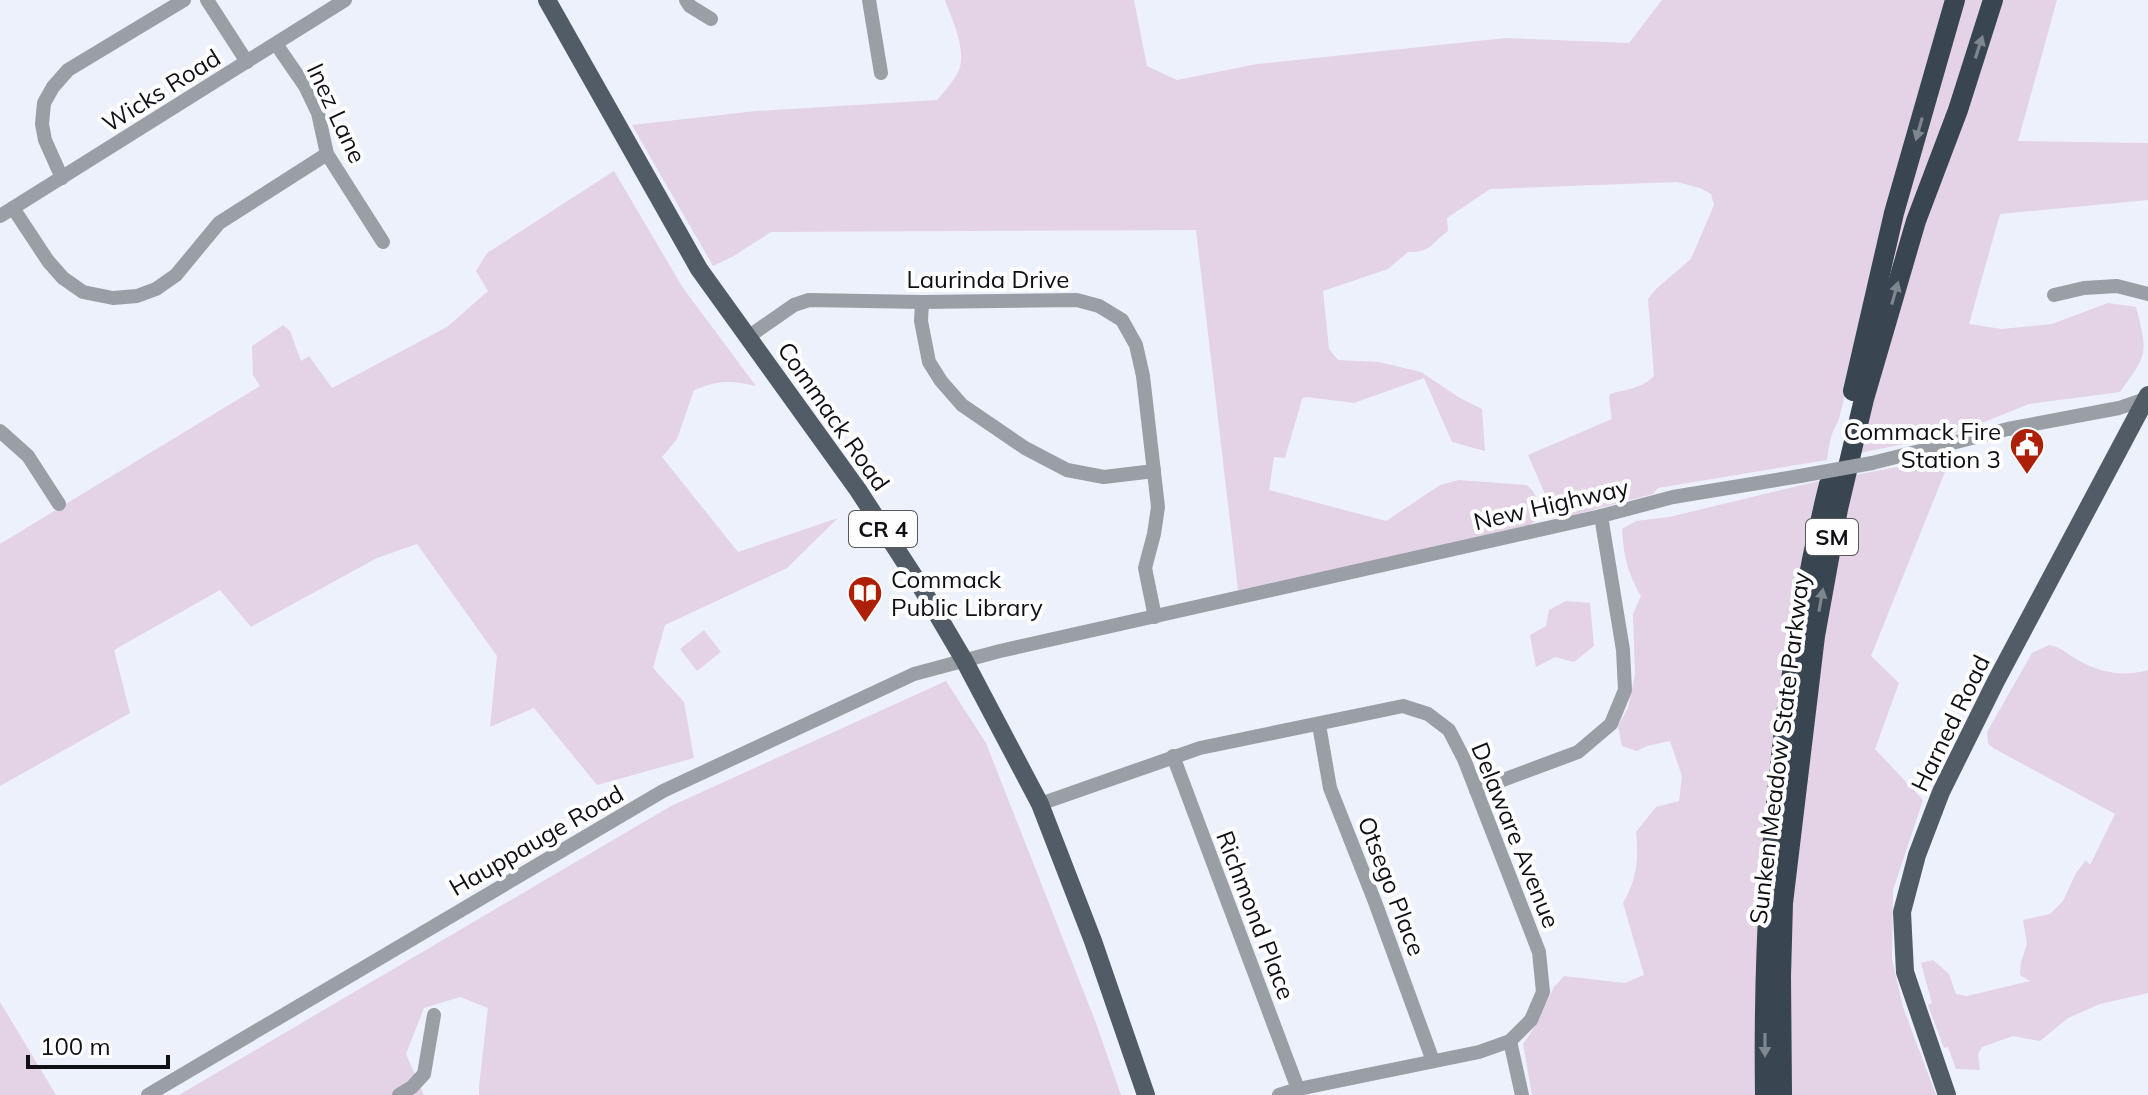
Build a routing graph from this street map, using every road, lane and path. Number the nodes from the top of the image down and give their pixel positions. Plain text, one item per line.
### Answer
1 (184, 0) edge
2 (207, 0) edge
3 (547, 0) edge
4 (686, 0) edge
5 (869, 0) edge
6 (1955, 0) edge
7 (1993, 0) edge
8 (338, 2) edge
9 (711, 19) dead end
10 (276, 44) junction
11 (247, 62) junction
12 (881, 73) dead end
13 (327, 154) junction
14 (62, 178) junction
15 (13, 208) junction
16 (0, 216) edge
17 (383, 242) dead end
18 (2148, 294) edge
19 (2054, 295) dead end
20 (922, 302) junction
21 (748, 337) junction
22 (2147, 397) edge
23 (0, 431) edge
24 (1154, 471) junction
25 (59, 504) dead end
26 (1601, 516) junction
27 (1155, 617) junction
28 (964, 660) junction
29 (1319, 725) junction
30 (1173, 756) junction
31 (1476, 790) junction
32 (1040, 804) junction
33 (434, 1015) dead end
34 (1510, 1041) junction
35 (1433, 1061) junction
36 (1298, 1089) junction
37 (409, 1092) edge
38 (148, 1095) edge
39 (1146, 1095) edge
40 (1279, 1095) edge
41 (1522, 1095) edge
42 (1765, 1095) edge
43 (1782, 1095) edge
44 (1947, 1095) edge

1 - 14 street
2 - 11 street
3 - 21 main road, Commack Road / CR 4
4 - 9 street
5 - 12 street
6 -> 42 highway, Sunken Meadow State Parkway / SM
43 -> 7 highway, Sunken Meadow State Parkway / SM
8 - 10 street, Wicks Road
10 - 11 street, Wicks Road
10 - 13 street, Inez Lane
11 - 14 street, Wicks Road
13 - 15 street
13 - 17 street, Inez Lane
14 - 15 street, Wicks Road
15 - 16 street, Wicks Road
18 - 19 street
20 - 21 street, Laurinda Drive
20 - 24 street
20 - 24 street, Laurinda Drive
21 - 28 main road, Commack Road / CR 4
22 - 26 street, New Highway, bridge
22 - 44 main road, Harned Road
23 - 25 street
24 - 27 street, Laurinda Drive
26 - 27 street, New Highway
26 - 31 street
27 - 28 street, New Highway
28 - 32 main road, Commack Road / CR 4
28 - 38 street, Hauppauge Road
29 - 30 street, Delaware Avenue
29 - 31 street, Delaware Avenue
29 - 35 street, Otsego Place
30 - 32 street, Delaware Avenue
30 - 36 street, Richmond Place
31 - 34 street, Delaware Avenue
32 - 39 main road, Commack Road / CR 4
33 - 37 street
34 - 35 street
34 - 41 street
35 - 36 street
36 - 40 street

